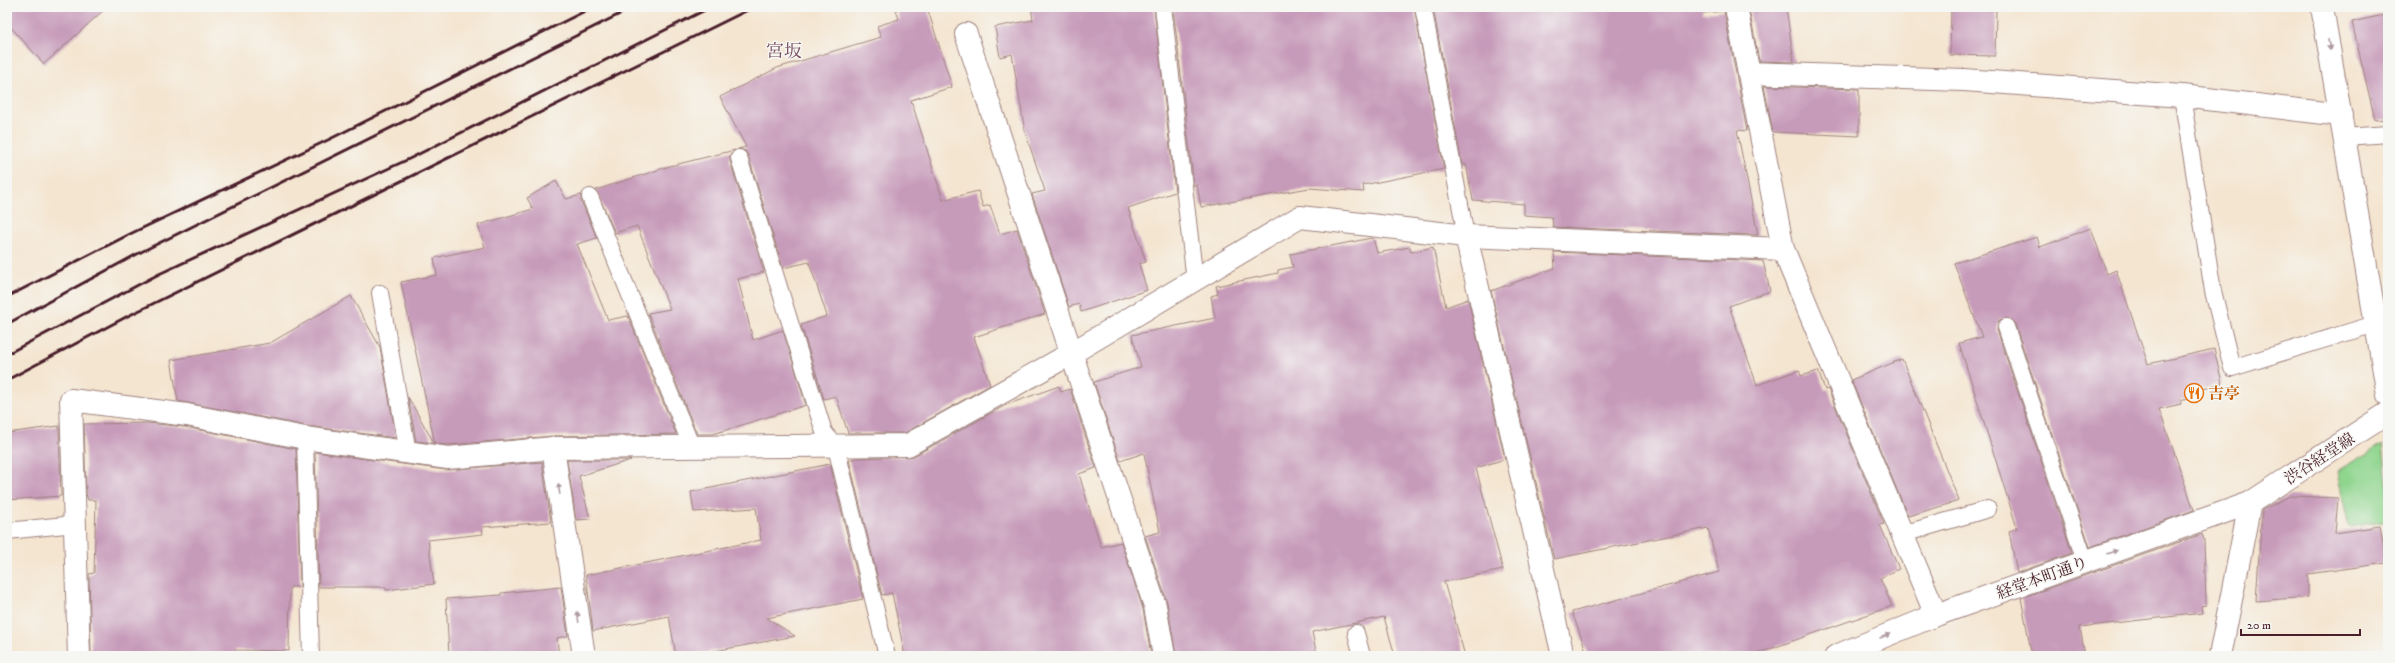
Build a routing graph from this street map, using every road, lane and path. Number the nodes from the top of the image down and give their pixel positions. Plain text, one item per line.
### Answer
1 (1163, 7) edge
2 (1423, 7) edge
3 (1736, 7) edge
4 (2322, 7) edge
5 (966, 34) dead end
6 (1749, 72) junction
7 (2182, 96) junction
8 (2341, 114) junction
9 (2388, 134) edge
10 (2345, 137) junction
11 (739, 158) dead end
12 (590, 197) dead end
13 (1466, 236) junction
14 (1783, 249) junction
15 (1195, 281) junction
16 (380, 293) dead end
17 (2375, 324) junction
18 (2006, 327) dead end
19 (1072, 353) junction
20 (2388, 395) edge
21 (2388, 413) edge
22 (305, 438) junction
23 (691, 445) junction
24 (836, 447) junction
25 (552, 448) junction
26 (408, 453) junction
27 (2250, 503) junction
28 (1988, 508) dead end
29 (75, 524) junction
30 (7, 531) edge
31 (1903, 534) junction
32 (2085, 561) junction
33 (1936, 615) junction
34 (1356, 633) dead end
35 (1850, 654) edge
36 (79, 656) edge
37 (311, 656) edge
38 (584, 656) edge
39 (887, 656) edge
40 (1164, 656) edge
41 (1362, 656) edge
42 (1563, 656) edge
43 (2220, 656) edge

1 - 15 lane
2 - 13 lane
3 - 6 street
4 -> 8 street
5 - 19 street
6 - 7 street
6 - 14 street
7 - 8 street
7 - 17 lane
8 - 10 street
9 - 10 lane
10 - 17 street
11 - 24 lane
12 - 23 lane
13 - 14 street
13 - 15 street
13 - 42 street
14 - 31 street
15 - 19 street
16 - 26 lane
17 - 20 street
18 - 32 lane
19 - 24 street
19 - 40 street
21 - 27 street, 渋谷経堂線
22 - 26 street
22 - 29 street
22 - 37 lane
23 - 24 street
23 - 25 street
24 - 39 lane
25 - 26 street
38 -> 25 street
32 -> 27 street, 経堂本町通り
27 - 43 street
28 - 31 lane
29 - 30 lane
29 - 36 street
31 - 33 street
32 - 33 street, 経堂本町通り
35 -> 33 street, 経堂本町通り
34 - 41 lane

